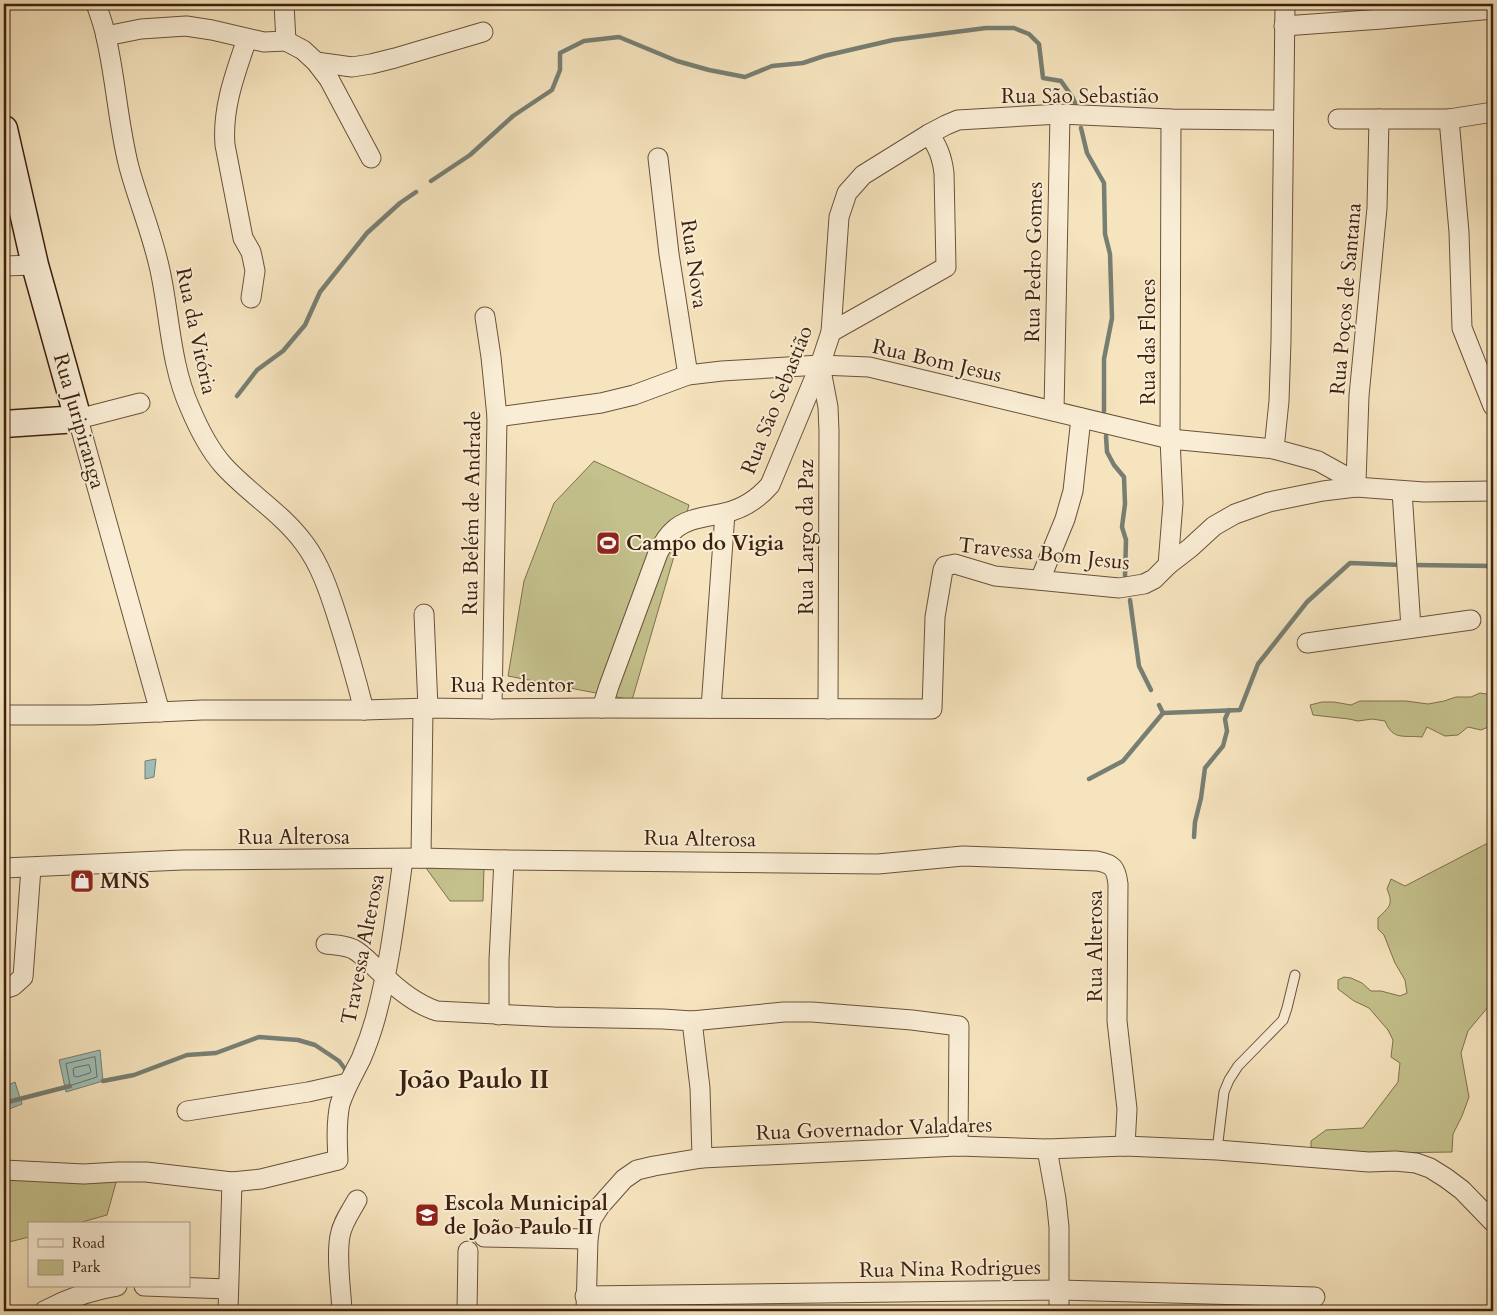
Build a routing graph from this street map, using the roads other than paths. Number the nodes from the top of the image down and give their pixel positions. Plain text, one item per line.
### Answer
1 (96, 4) edge
2 (284, 4) edge
3 (1284, 4) edge
4 (1493, 9) edge
5 (1284, 26) junction
6 (483, 32) dead end
7 (106, 36) junction
8 (247, 38) junction
9 (286, 41) junction
10 (316, 62) junction
11 (1493, 112) edge
12 (1060, 114) junction
13 (1170, 119) junction
14 (1338, 119) dead end
15 (1379, 119) junction
16 (1448, 119) junction
17 (1282, 120) junction
18 (929, 134) junction
19 (5, 137) edge
20 (371, 158) dead end
21 (658, 158) dead end
22 (35, 265) junction
23 (4, 266) edge
24 (251, 298) dead end
25 (485, 317) dead end
26 (831, 332) junction
27 (820, 365) junction
28 (688, 375) junction
29 (140, 403) dead end
30 (1493, 406) edge
31 (1054, 411) junction
32 (497, 417) junction
33 (1081, 418) junction
34 (78, 419) junction
35 (4, 424) edge
36 (1170, 439) junction
37 (1274, 449) junction
38 (1356, 485) junction
39 (1402, 491) junction
40 (1493, 491) edge
41 (725, 513) junction
42 (1168, 565) junction
43 (1040, 580) junction
44 (424, 614) dead end
45 (1471, 620) dead end
46 (1411, 628) junction
47 (1307, 643) dead end
48 (425, 708) junction
49 (602, 708) junction
50 (711, 708) junction
51 (492, 709) junction
52 (828, 709) junction
53 (932, 709) joint
54 (364, 710) junction
55 (160, 712) junction
56 (4, 715) edge
57 (412, 858) junction
58 (504, 860) junction
59 (4, 868) edge
60 (31, 868) junction
61 (326, 944) dead end
62 (1295, 975) dead end
63 (385, 977) junction
64 (4, 989) edge
65 (499, 1015) junction
66 (692, 1021) junction
67 (348, 1083) junction
68 (187, 1111) dead end
69 (958, 1146) junction
70 (1125, 1146) junction
71 (1047, 1150) junction
72 (1217, 1150) junction
73 (702, 1158) junction
74 (4, 1170) edge
75 (232, 1182) junction
76 (357, 1200) dead end
77 (1493, 1222) edge
78 (484, 1237) dead end
79 (588, 1239) junction
80 (468, 1251) dead end
81 (102, 1288) edge
82 (190, 1288) edge
83 (228, 1289) junction
84 (1059, 1290) junction
85 (1315, 1297) dead end
86 (585, 1304) edge
87 (44, 1311) edge
88 (228, 1311) edge
89 (342, 1311) edge
90 (467, 1311) edge
91 (1059, 1311) edge

1 - 7 street, Rua da Vitória
2 - 9 street
3 - 5 street
4 - 5 street
5 - 17 street
6 - 10 street
7 - 8 street
7 - 54 street, Rua da Vitória
8 - 9 street
8 - 24 street
9 - 10 street
10 - 20 street
11 - 16 street
12 - 13 street, Rua São Sebastião
12 - 18 street, Rua São Sebastião
12 - 31 street, Rua Pedro Gomes
13 - 17 street, Rua São Sebastião
13 - 36 street, Rua das Flores
14 - 15 street
15 - 16 street
15 - 38 street, Rua Poços de Santana
16 - 30 street
17 - 37 street
18 - 26 street, Rua São Sebastião
18 - 26 street
19 - 22 street, Rua Juripiranga
21 - 28 street, Rua Nova
22 - 23 street
22 - 34 street, Rua Juripiranga
25 - 32 street, Rua Belém de Andrade
26 - 27 street, Rua São Sebastião
27 - 28 street, Rua Bom Jesus
27 - 31 street, Rua Bom Jesus
27 - 41 street, Rua São Sebastião
27 - 52 street, Rua Largo da Paz
28 - 32 street, Rua Bom Jesus
29 - 34 street
31 - 33 street, Rua Bom Jesus
32 - 51 street, Rua Belém de Andrade
33 - 36 street, Rua Bom Jesus
33 - 43 street
34 - 35 street
34 - 55 street, Rua Juripiranga
36 - 37 street, Rua Bom Jesus
36 - 42 street, Rua das Flores
37 - 38 street, Rua Bom Jesus
38 - 39 street, Travessa Bom Jesus
38 - 42 street, Travessa Bom Jesus
39 - 40 street, Travessa Bom Jesus
39 - 46 street
41 - 49 street, Rua São Sebastião
41 - 50 street
42 - 43 street, Travessa Bom Jesus
43 - 53 street, Travessa Bom Jesus
44 - 48 street, Travessa Alterosa
45 - 46 street
46 - 47 street
48 - 51 street, Rua Redentor
48 - 54 street, Rua Redentor
48 - 57 street, Travessa Alterosa
49 - 50 street, Rua Redentor
49 - 51 street, Rua Redentor
50 - 52 street, Rua Redentor
52 - 53 street, Rua Redentor
54 - 55 street, Rua Redentor
55 - 56 street, Rua Redentor
57 - 58 street, Rua Alterosa
57 - 60 street, Rua Alterosa
57 - 63 street, Travessa Alterosa
58 - 65 street
58 - 70 street, Rua Alterosa
59 - 60 street, Rua Alterosa
60 - 64 street
61 - 63 street
62 - 72 lane
63 - 65 street
63 - 67 street, Travessa Alterosa
65 - 66 street
66 - 69 street
66 - 73 street
67 - 68 street
67 - 75 street, Travessa Alterosa
69 - 71 street, Rua Governador Valadares
69 - 73 street, Rua Governador Valadares
70 - 71 street, Rua Governador Valadares
70 - 72 street
71 - 84 street
72 - 77 street
73 - 79 street, Rua Governador Valadares
74 - 75 street
75 - 83 street
76 - 89 street
78 - 79 street
79 - 86 street, Rua Governador Valadares
80 - 90 street
81 - 87 street
82 - 83 street
83 - 88 street
84 - 85 street, Rua Nina Rodrigues
84 - 86 street, Rua Nina Rodrigues
84 - 91 street

